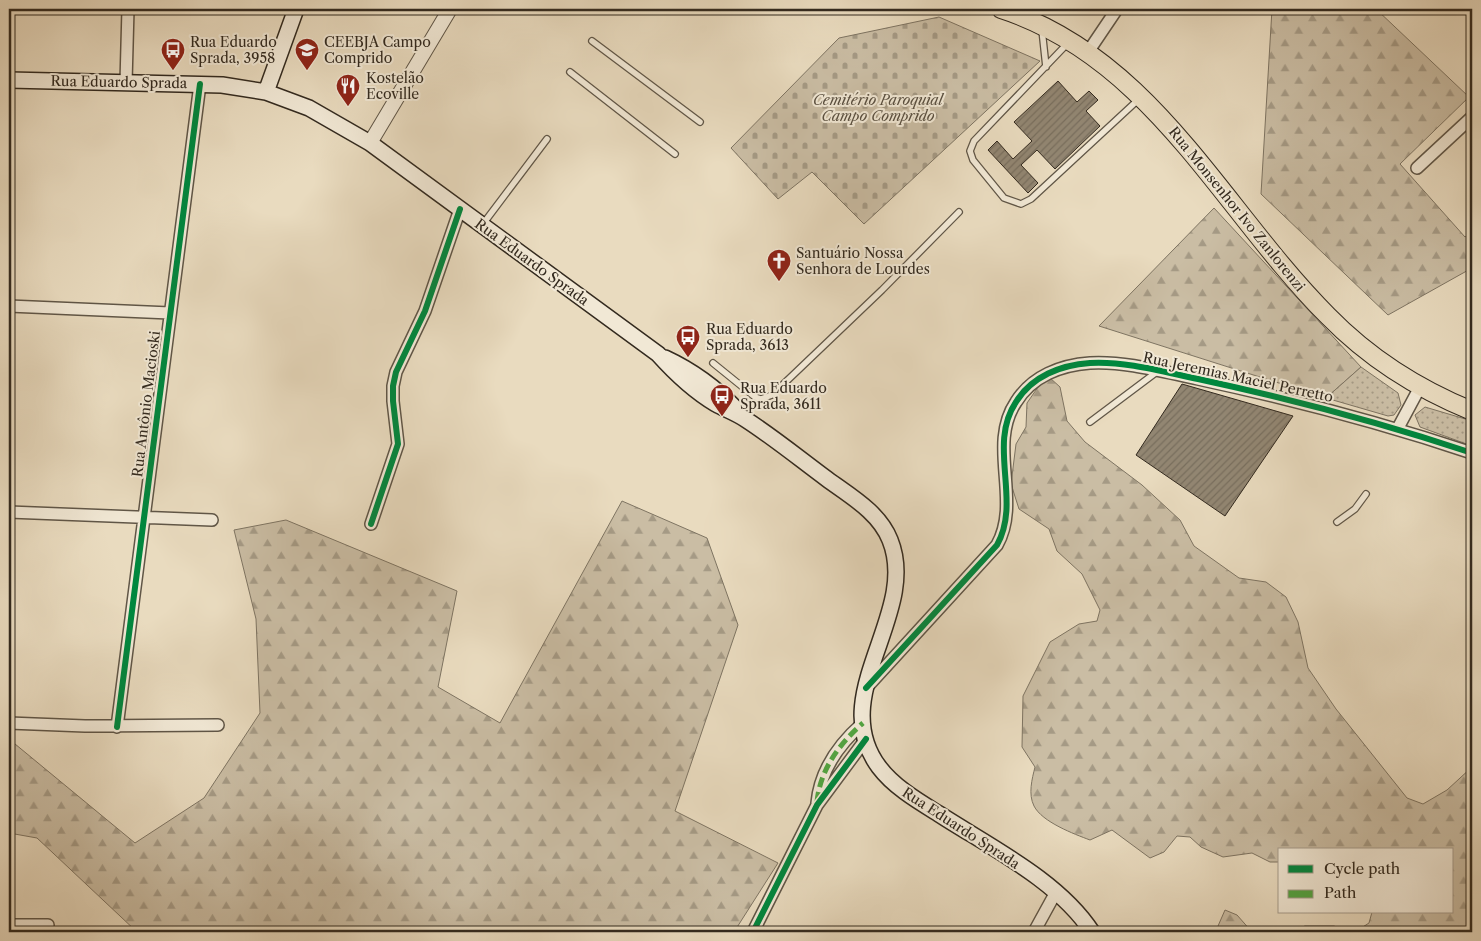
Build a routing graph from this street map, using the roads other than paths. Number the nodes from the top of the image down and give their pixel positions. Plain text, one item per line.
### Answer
1 (128, 9) edge
2 (296, 9) edge
3 (450, 9) edge
4 (1002, 9) edge
5 (1117, 9) edge
6 (1042, 25) junction
7 (1070, 40) junction
8 (592, 41) dead end
9 (1088, 52) junction
10 (1046, 67) junction
11 (570, 72) dead end
12 (9, 80) edge
13 (126, 82) junction
14 (200, 84) junction
15 (266, 92) junction
16 (1142, 96) junction
17 (1472, 117) edge
18 (700, 122) dead end
19 (547, 139) dead end
20 (370, 143) junction
21 (675, 154) dead end
22 (1417, 168) dead end
23 (460, 209) junction
24 (959, 212) dead end
25 (482, 225) junction
26 (9, 306) edge
27 (170, 313) junction
28 (712, 363) dead end
29 (1158, 371) junction
30 (1420, 387) junction
31 (1472, 411) edge
32 (1090, 422) dead end
33 (1398, 428) junction
34 (1472, 453) edge
35 (1366, 494) dead end
36 (9, 512) edge
37 (144, 517) junction
38 (212, 520) dead end
39 (1337, 522) dead end
40 (371, 524) dead end
41 (866, 688) junction
42 (9, 722) edge
43 (863, 723) junction
44 (218, 725) dead end
45 (116, 727) junction
46 (866, 739) junction
47 (817, 805) junction
48 (1056, 892) junction
49 (9, 925) edge
50 (48, 926) dead end
51 (753, 932) edge
52 (1034, 932) edge
53 (1092, 932) edge

1 - 13 street
2 - 15 main road
3 - 20 street
4 - 6 main road, Rua Monsenhor Ivo Zanlorenzi
5 - 9 street
6 - 7 main road, Rua Monsenhor Ivo Zanlorenzi
6 - 10 lane
7 - 9 main road, Rua Monsenhor Ivo Zanlorenzi
7 - 10 lane
8 - 18 lane
9 - 16 main road, Rua Monsenhor Ivo Zanlorenzi
10 - 16 lane
11 - 21 lane
12 - 13 main road, Rua Eduardo Sprada
13 - 14 main road, Rua Eduardo Sprada
14 - 15 main road, Rua Eduardo Sprada
14 - 27 street, Rua Antônio Macioski
15 - 20 main road, Rua Eduardo Sprada
16 - 30 main road, Rua Monsenhor Ivo Zanlorenzi
17 - 22 street
19 - 25 lane
20 - 23 main road, Rua Eduardo Sprada
23 - 25 main road, Rua Eduardo Sprada
23 - 40 street
24 - 28 lane
25 - 41 main road, Rua Eduardo Sprada
26 - 27 street
27 - 37 street, Rua Antônio Macioski
29 - 32 lane
29 - 33 street, Rua Jeremias Maciel Perretto
29 - 41 street, Rua Jeremias Maciel Perretto
30 - 31 main road, Rua Monsenhor Ivo Zanlorenzi
30 - 33 street
33 - 34 street, Rua Jeremias Maciel Perretto
35 - 39 lane
36 - 37 street
37 - 38 street
37 - 45 street, Rua Antônio Macioski
41 - 43 main road, Rua Eduardo Sprada
42 - 45 street
43 - 46 main road, Rua Eduardo Sprada
43 - 47 street
44 - 45 street
46 - 47 street
46 - 48 main road, Rua Eduardo Sprada
47 - 51 street
48 - 52 street
48 - 53 main road, Rua Eduardo Sprada
49 - 50 street

